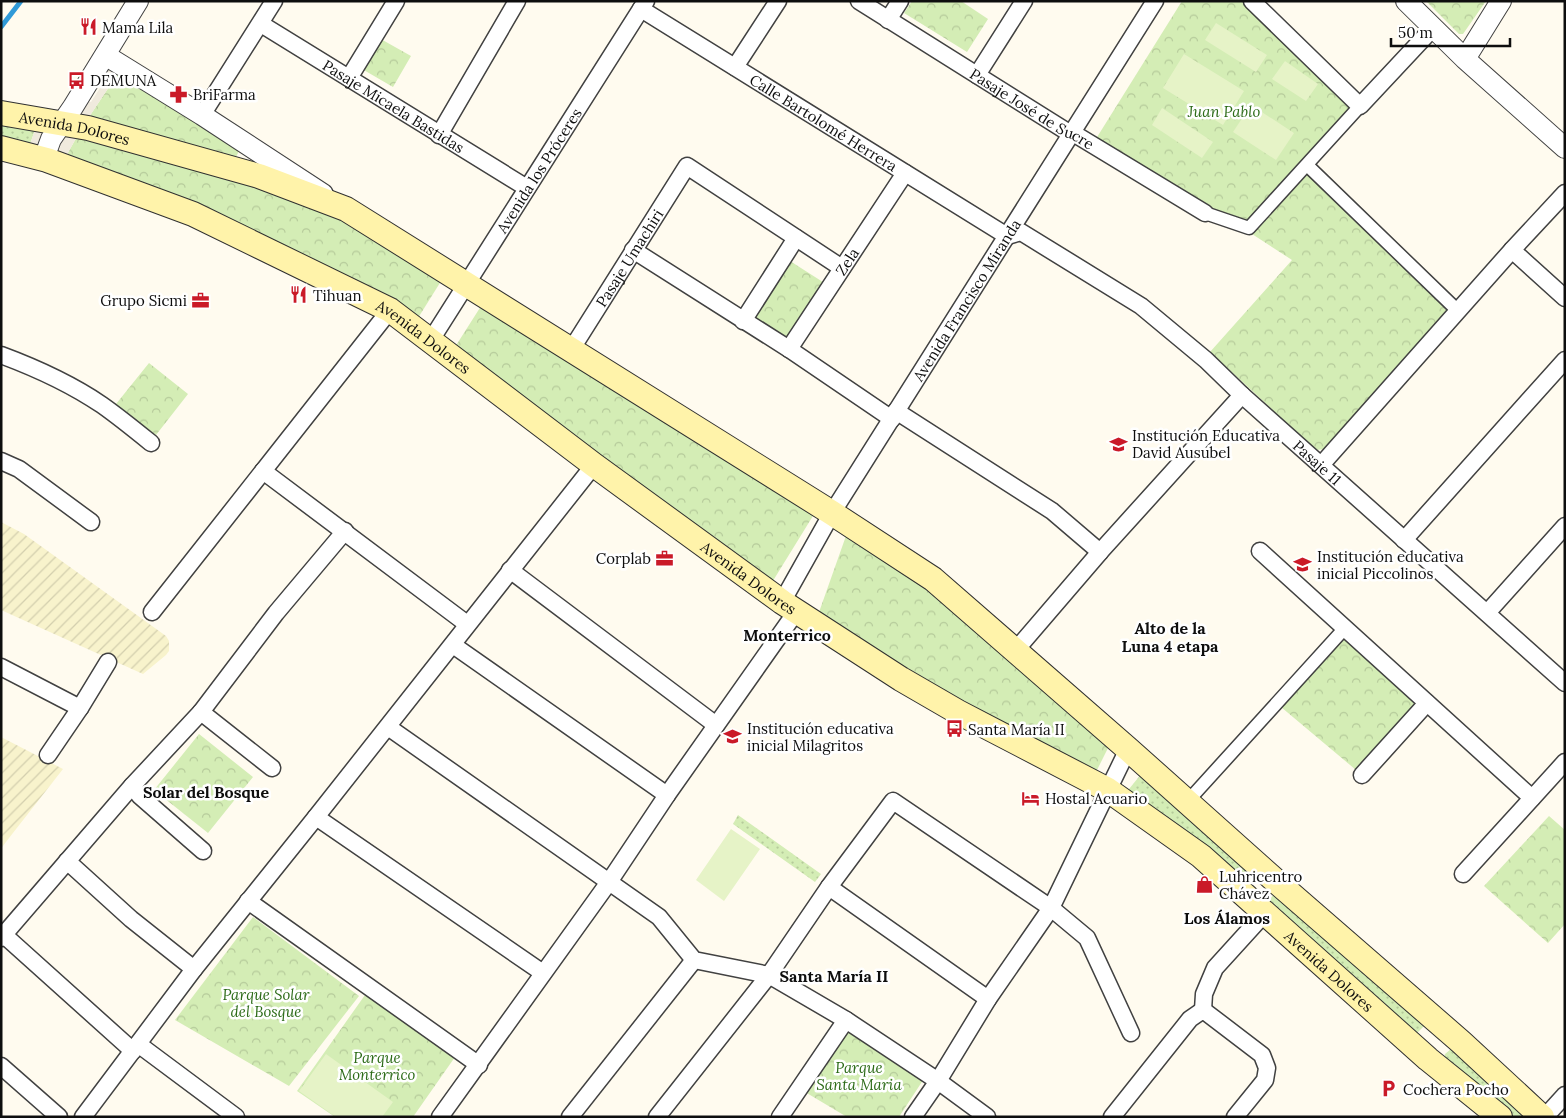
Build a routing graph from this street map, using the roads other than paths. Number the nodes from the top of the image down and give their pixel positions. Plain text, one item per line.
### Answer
1 (138, 1) edge
2 (274, 1) edge
3 (396, 1) edge
4 (517, 1) edge
5 (778, 1) edge
6 (859, 1) edge
7 (900, 1) edge
8 (1024, 1) edge
9 (1155, 1) edge
10 (1252, 1) edge
11 (1406, 1) edge
12 (1501, 1) edge
13 (644, 5) edge
14 (888, 20) junction
15 (261, 24) junction
16 (1433, 28) junction
17 (105, 55) junction
18 (1465, 59) junction
19 (735, 67) junction
20 (977, 76) junction
21 (348, 78) junction
22 (1360, 106) junction
23 (1, 113) edge
24 (202, 115) junction
25 (62, 123) junction
26 (1073, 132) junction
27 (439, 135) junction
28 (1, 148) edge
29 (1565, 148) edge
30 (47, 160) junction
31 (1307, 166) junction
32 (905, 173) junction
33 (527, 188) junction
34 (1565, 193) edge
35 (346, 209) junction
36 (1205, 214) joint
37 (1007, 236) junction
38 (796, 238) junction
39 (633, 250) junction
40 (1512, 250) junction
41 (842, 268) junction
42 (466, 285) junction
43 (1565, 298) edge
44 (390, 310) junction
45 (1458, 311) junction
46 (743, 321) junction
47 (431, 340) junction
48 (789, 349) junction
49 (571, 350) junction
50 (1, 355) edge
51 (1565, 360) edge
52 (1242, 395) junction
53 (894, 415) junction
54 (151, 443) dead end
55 (1, 461) edge
56 (1322, 464) junction
57 (594, 465) junction
58 (263, 471) junction
59 (832, 513) junction
60 (91, 522) dead end
61 (1565, 526) edge
62 (345, 532) junction
63 (1404, 540) junction
64 (1260, 551) dead end
65 (1100, 552) junction
66 (510, 570) junction
67 (789, 607) junction
68 (152, 612) dead end
69 (1487, 613) junction
70 (467, 624) junction
71 (1344, 629) junction
72 (453, 645) junction
73 (1016, 651) junction
74 (108, 662) dead end
75 (1, 667) edge
76 (1565, 683) edge
77 (1427, 702) junction
78 (80, 708) junction
79 (202, 712) junction
80 (716, 725) junction
81 (388, 727) junction
82 (1128, 749) junction
83 (48, 755) dead end
84 (1565, 762) edge
85 (272, 768) dead end
86 (1362, 775) dead end
87 (132, 786) junction
88 (1108, 790) junction
89 (666, 795) junction
90 (1532, 798) junction
91 (1187, 802) junction
92 (316, 817) junction
93 (203, 851) dead end
94 (67, 861) junction
95 (1463, 874) dead end
96 (609, 882) junction
97 (1278, 883) junction
98 (829, 887) junction
99 (248, 901) junction
100 (1051, 908) junction
101 (1261, 909) junction
102 (3, 936) edge
103 (694, 960) junction
104 (194, 969) junction
105 (543, 973) junction
106 (769, 975) junction
107 (988, 1000) junction
108 (1204, 1010) junction
109 (846, 1020) junction
110 (1131, 1033) dead end
111 (1450, 1033) junction
112 (135, 1047) junction
113 (1428, 1058) junction
114 (478, 1065) junction
115 (1, 1066) edge
116 (938, 1081) junction
117 (1565, 1094) edge
118 (58, 1117) edge
119 (83, 1117) edge
120 (236, 1117) edge
121 (440, 1117) edge
122 (570, 1117) edge
123 (657, 1117) edge
124 (780, 1117) edge
125 (913, 1117) edge
126 (987, 1117) edge
127 (1112, 1117) edge
128 (1235, 1117) edge
129 (1500, 1117) edge
130 (1544, 1117) edge

1 - 17 street
2 - 15 street
3 - 21 street
4 - 27 street
5 - 19 street
6 - 14 street, Pasaje José de Sucre
7 - 14 street
8 - 20 street
9 - 26 street, Avenida Francisco Miranda
10 - 22 street
11 - 16 street
12 - 18 street
13 - 19 street, Calle Bartolomé Herrera
13 - 33 street, Avenida los Próceres
14 - 20 street, Pasaje José de Sucre
15 - 21 street, Pasaje Micaela Bastidas
15 - 24 street
16 - 18 street
16 - 22 street
17 - 24 street, Avenida Dolores
17 - 25 street
18 - 29 street
19 - 32 street, Calle Bartolomé Herrera
20 - 26 street, Pasaje José de Sucre
21 - 27 street, Pasaje Micaela Bastidas
22 - 31 street
23 - 25 main road, Avenida Dolores
24 - 35 street, Avenida Dolores
25 - 30 street
25 - 35 main road, Avenida Dolores
26 - 36 street, Pasaje José de Sucre
26 - 37 street, Avenida Francisco Miranda
27 - 33 street, Pasaje Micaela Bastidas
28 - 30 main road, Avenida Dolores
30 - 44 main road, Avenida Dolores
31 - 36 street
31 - 45 street
32 - 37 street, Calle Bartolomé Herrera
32 - 41 street, Zela
33 - 42 street, Avenida los Próceres
34 - 40 street
35 - 42 main road, Avenida Dolores
37 - 52 street, Pasaje 11
37 - 53 street, Avenida Francisco Miranda
38 - 39 street, Pasaje Umachiri
38 - 41 street
38 - 46 street
39 - 46 street
39 - 49 street, Pasaje Umachiri
40 - 43 street
40 - 45 street
41 - 48 street, Zela
42 - 47 street, Avenida los Próceres
42 - 49 main road, Avenida Dolores
44 - 47 main road, Avenida Dolores
44 - 58 street
45 - 56 street
46 - 48 street
47 - 57 main road, Avenida Dolores
48 - 53 street
49 - 59 main road, Avenida Dolores
50 - 54 street
51 - 63 street
52 - 56 street, Pasaje 11
52 - 65 street
53 - 59 street, Avenida Francisco Miranda
53 - 65 street
55 - 60 street
56 - 63 street, Pasaje 11
57 - 66 street
57 - 67 main road, Avenida Dolores
58 - 62 street
58 - 68 street
59 - 67 street, Avenida Francisco Miranda
59 - 73 main road, Avenida Dolores
61 - 69 street
62 - 70 street
62 - 79 street
63 - 69 street, Pasaje 11
64 - 71 street
65 - 73 street
66 - 70 street
66 - 80 street
67 - 80 street, Avenida Francisco Miranda
67 - 88 main road, Avenida Dolores
69 - 76 street, Pasaje 11
70 - 72 street
71 - 77 street
71 - 91 street
72 - 81 street
72 - 89 street
73 - 82 main road, Avenida Dolores
74 - 78 street
75 - 78 street
77 - 86 street
77 - 90 street
78 - 83 street
79 - 85 street
79 - 87 street
80 - 89 street, Avenida Francisco Miranda
81 - 92 street
81 - 96 street
82 - 88 street
82 - 91 main road, Avenida Dolores
84 - 90 street
87 - 93 street
87 - 94 street
88 - 100 street
88 - 101 main road, Avenida Dolores
89 - 96 street, Avenida Francisco Miranda
90 - 95 street
91 - 97 main road, Avenida Dolores
92 - 99 street
92 - 105 street
94 - 102 street
94 - 104 street
96 - 103 street
96 - 105 street, Avenida Francisco Miranda
97 - 101 main road
97 - 111 main road, Avenida Dolores
98 - 100 street
98 - 106 street
98 - 107 street
99 - 104 street
99 - 114 street
100 - 107 street
100 - 110 street
101 - 108 street
101 - 113 main road, Avenida Dolores
102 - 112 street
103 - 106 street
103 - 122 street
104 - 112 street
105 - 114 street, Avenida Francisco Miranda
106 - 109 street
106 - 123 street
107 - 116 street
108 - 127 street
108 - 128 street
109 - 116 street
109 - 124 street
111 - 113 main road
111 - 130 main road, Avenida Dolores
112 - 119 street
112 - 120 street
113 - 129 main road, Avenida Dolores
114 - 121 street, Avenida Francisco Miranda
115 - 118 street
116 - 125 street
116 - 126 street
117 - 130 street

